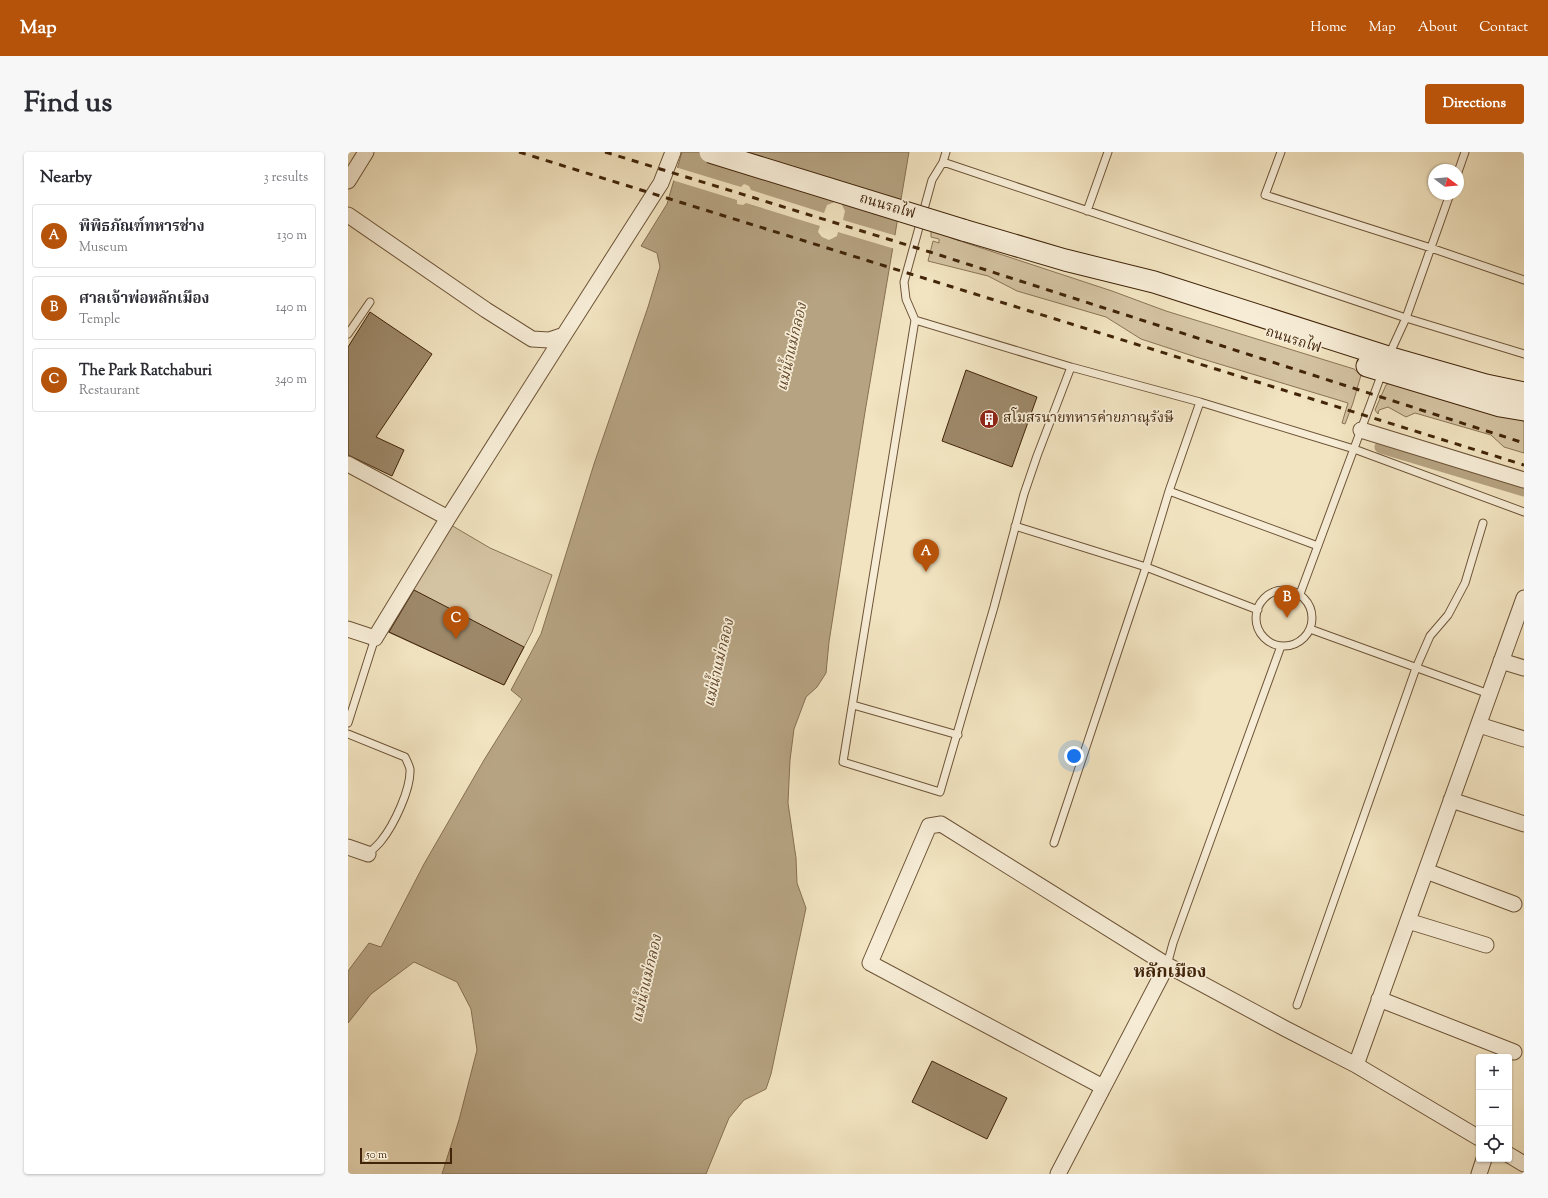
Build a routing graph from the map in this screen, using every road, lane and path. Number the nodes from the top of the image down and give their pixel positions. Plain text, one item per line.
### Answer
1 (673, 152) edge
2 (710, 152) edge
3 (946, 152) edge
4 (1108, 152) edge
5 (1281, 152) edge
6 (1465, 152) edge
7 (365, 154) edge
8 (943, 162) junction
9 (1461, 164) edge
10 (351, 177) edge
11 (1448, 200) edge
12 (1087, 211) junction
13 (348, 215) edge
14 (1431, 248) junction
15 (1524, 280) edge
16 (370, 302) dead end
17 (1406, 318) junction
18 (915, 320) junction
19 (348, 334) edge
20 (564, 335) junction
21 (1524, 354) edge
22 (1385, 364) junction
23 (1071, 367) junction
24 (1524, 393) edge
25 (1200, 402) junction
26 (1524, 410) edge
27 (1361, 430) junction
28 (1354, 449) junction
29 (348, 464) edge
30 (1524, 480) edge
31 (1169, 491) junction
32 (1524, 512) edge
33 (448, 518) junction
34 (1483, 523) dead end
35 (1015, 526) junction
36 (1318, 546) junction
37 (1146, 567) junction
38 (1300, 594) junction
39 (1524, 598) edge
40 (1258, 610) junction
41 (348, 629) edge
42 (1310, 629) junction
43 (375, 638) junction
44 (1281, 646) junction
45 (1502, 661) junction
46 (1416, 668) junction
47 (1524, 668) edge
48 (1489, 694) junction
49 (853, 705) junction
50 (348, 723) edge
51 (1479, 725) junction
52 (348, 734) edge
53 (958, 735) junction
54 (1524, 739) edge
55 (1452, 800) junction
56 (1524, 824) edge
57 (1054, 843) dead end
58 (348, 847) edge
59 (368, 854) joint
60 (1426, 871) junction
61 (1514, 904) dead end
62 (1408, 921) junction
63 (1486, 945) dead end
64 (1167, 965) junction
65 (1379, 999) junction
66 (1297, 1005) dead end
67 (1514, 1052) dead end
68 (1356, 1064) junction
69 (1103, 1087) junction
70 (1476, 1136) edge
71 (1512, 1157) edge
72 (1483, 1162) edge
73 (1524, 1164) edge
74 (1058, 1174) edge
75 (1479, 1174) edge

1 - 20 street
2 - 22 main road, ถนนรถไฟ, bridge
3 - 8 lane
4 - 12 lane
5 - 14 lane
6 - 9 lane
7 - 10 street
8 - 12 lane
8 - 18 lane
11 - 14 lane
12 - 17 lane
13 - 20 street
14 - 15 lane
14 - 17 lane
16 - 19 lane
17 - 21 lane
17 - 22 lane
18 - 23 lane
18 - 49 lane
20 - 33 street
22 - 24 main road, ถนนรถไฟ
22 - 26 main road, ถนนรถไฟ
22 - 27 lane
23 - 25 lane
23 - 35 lane
25 - 28 lane
25 - 31 lane
27 - 28 lane
27 - 30 street
28 - 32 lane
28 - 36 lane
29 - 33 street
31 - 36 lane
31 - 37 lane
33 - 43 street
34 - 46 lane
35 - 37 lane
35 - 53 lane
36 - 38 lane
37 - 40 lane
37 - 57 lane
38 - 40 lane
38 - 42 lane
39 - 45 street
40 - 44 lane
41 - 43 street
42 - 44 lane
42 - 46 lane
43 - 50 lane
44 - 64 lane
45 - 47 street
45 - 48 street
46 - 48 lane
46 - 66 lane
48 - 51 street
49 - 53 lane
49 - 53 lane
51 - 54 street
51 - 55 street
52 - 59 lane
55 - 56 street
55 - 60 street
58 - 59 street
60 - 61 street
60 - 62 street
62 - 63 street
62 - 65 street
64 - 68 street
64 - 69 street
64 - 69 street
65 - 67 street
65 - 68 street
68 - 70 street
69 - 74 street
71 - 73 street
72 - 75 street

